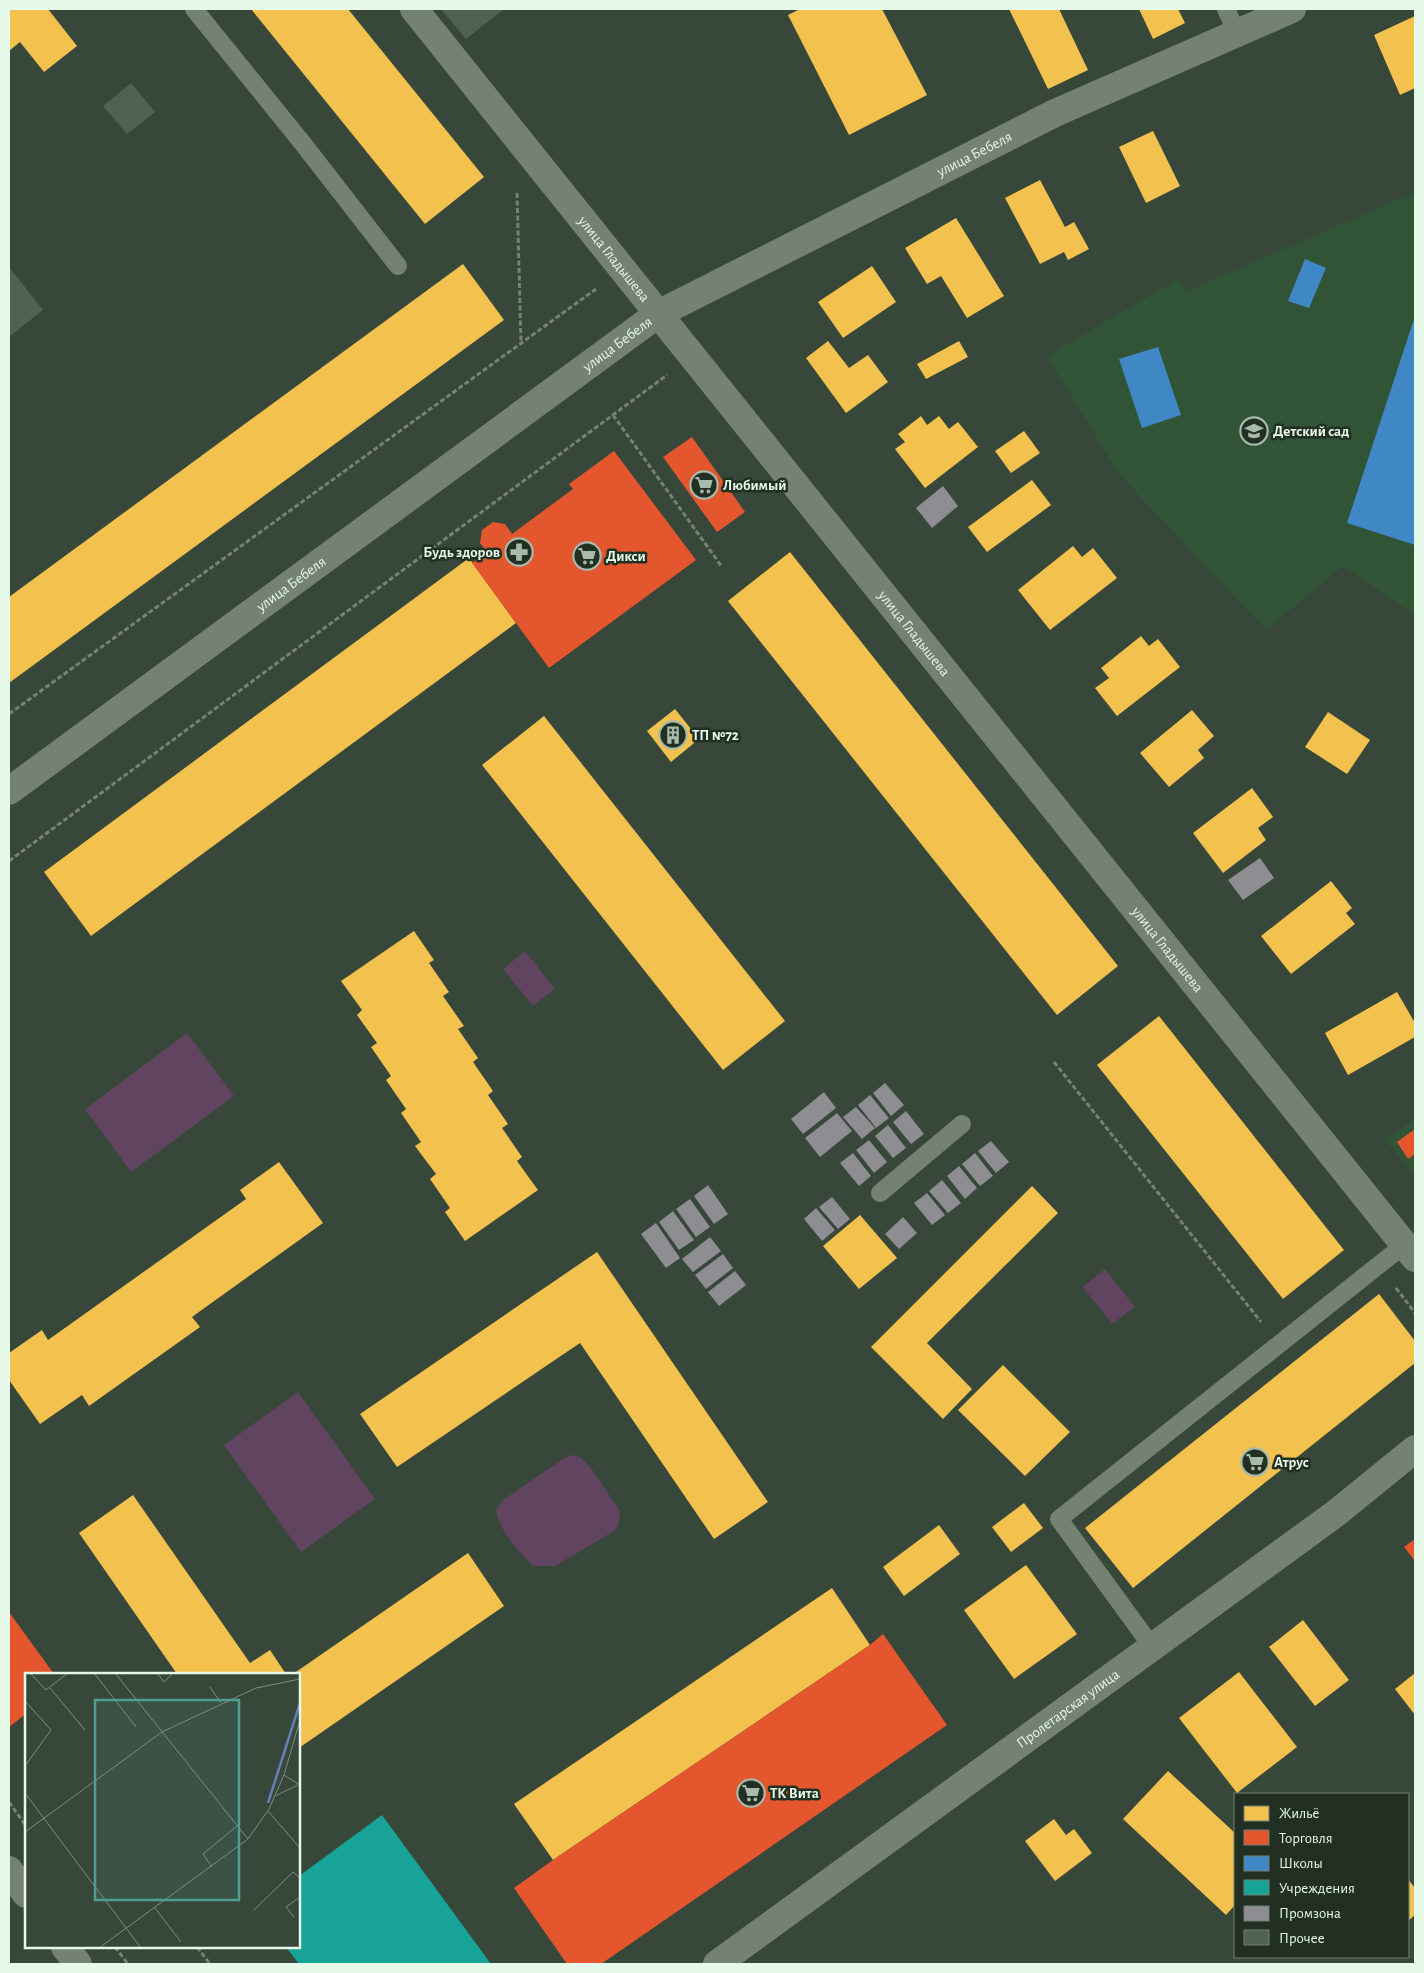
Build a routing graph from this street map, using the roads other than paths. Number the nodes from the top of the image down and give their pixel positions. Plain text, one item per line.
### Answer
1 (194, 9) edge
2 (414, 9) edge
3 (1226, 9) edge
4 (1292, 9) edge
5 (1237, 33) junction
6 (398, 266) dead end
7 (658, 314) junction
8 (9, 791) edge
9 (962, 1124) dead end
10 (880, 1193) dead end
11 (1410, 1251) edge
12 (1415, 1449) edge
13 (1152, 1648) junction
14 (9, 1870) edge
15 (25, 1893) edge
16 (66, 1948) edge
17 (78, 1964) edge
18 (717, 1964) edge

1 - 6 lane
2 - 7 street, улица Гладышева
3 - 5 lane
4 - 5 street, улица Бебеля
5 - 7 street, улица Бебеля
7 - 8 street, улица Бебеля
7 - 11 street, улица Гладышева
9 - 10 lane
11 - 13 lane
12 - 13 street, Пролетарская улица
13 - 18 street, Пролетарская улица
14 - 15 street
16 - 17 street

